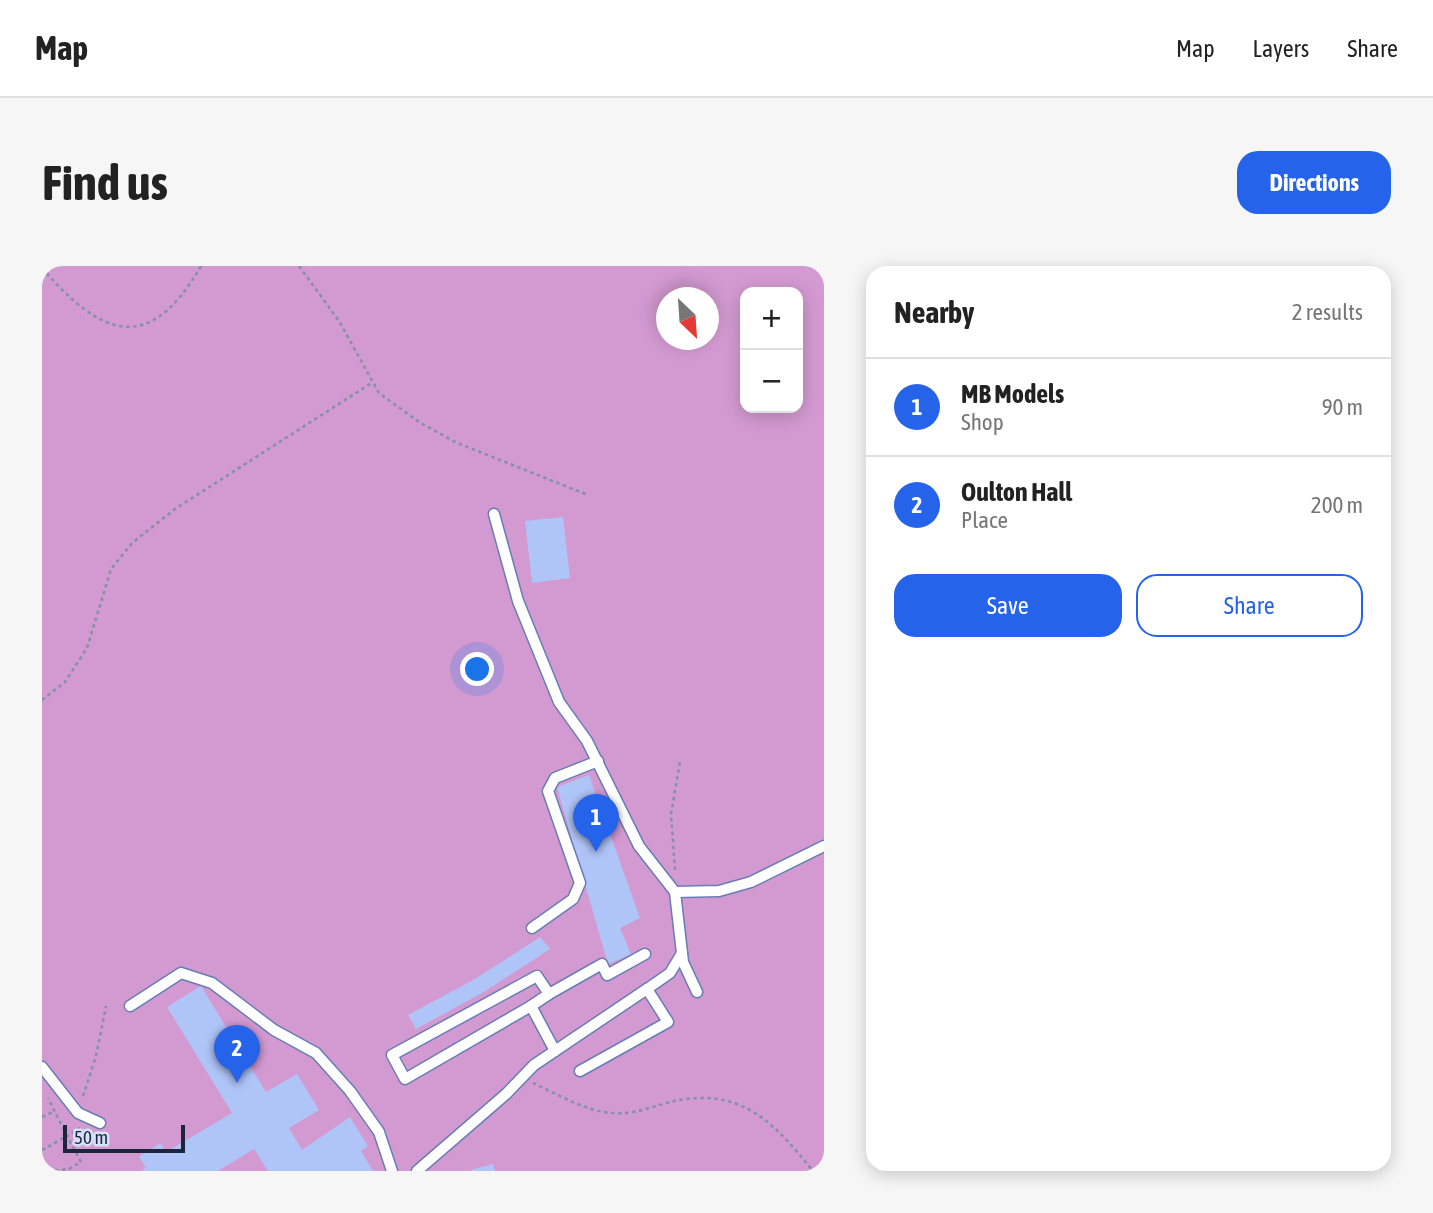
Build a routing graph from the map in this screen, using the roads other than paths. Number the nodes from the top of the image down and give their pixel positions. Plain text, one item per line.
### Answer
1 (494, 514) dead end
2 (598, 761) junction
3 (824, 846) edge
4 (675, 892) junction
5 (532, 928) dead end
6 (683, 949) junction
7 (645, 954) dead end
8 (646, 989) junction
9 (697, 992) dead end
10 (549, 994) junction
11 (130, 1006) dead end
12 (531, 1006) junction
13 (555, 1051) junction
14 (42, 1067) edge
15 (580, 1071) dead end
16 (100, 1123) dead end
17 (392, 1171) edge
18 (417, 1171) edge

1 - 2 lane
2 - 4 lane
2 - 5 lane
3 - 4 lane
4 - 6 lane
6 - 8 lane
6 - 9 lane
7 - 10 lane
8 - 13 lane
8 - 15 lane
10 - 12 lane
10 - 12 lane
11 - 17 lane
12 - 13 lane
13 - 18 lane
14 - 16 lane

